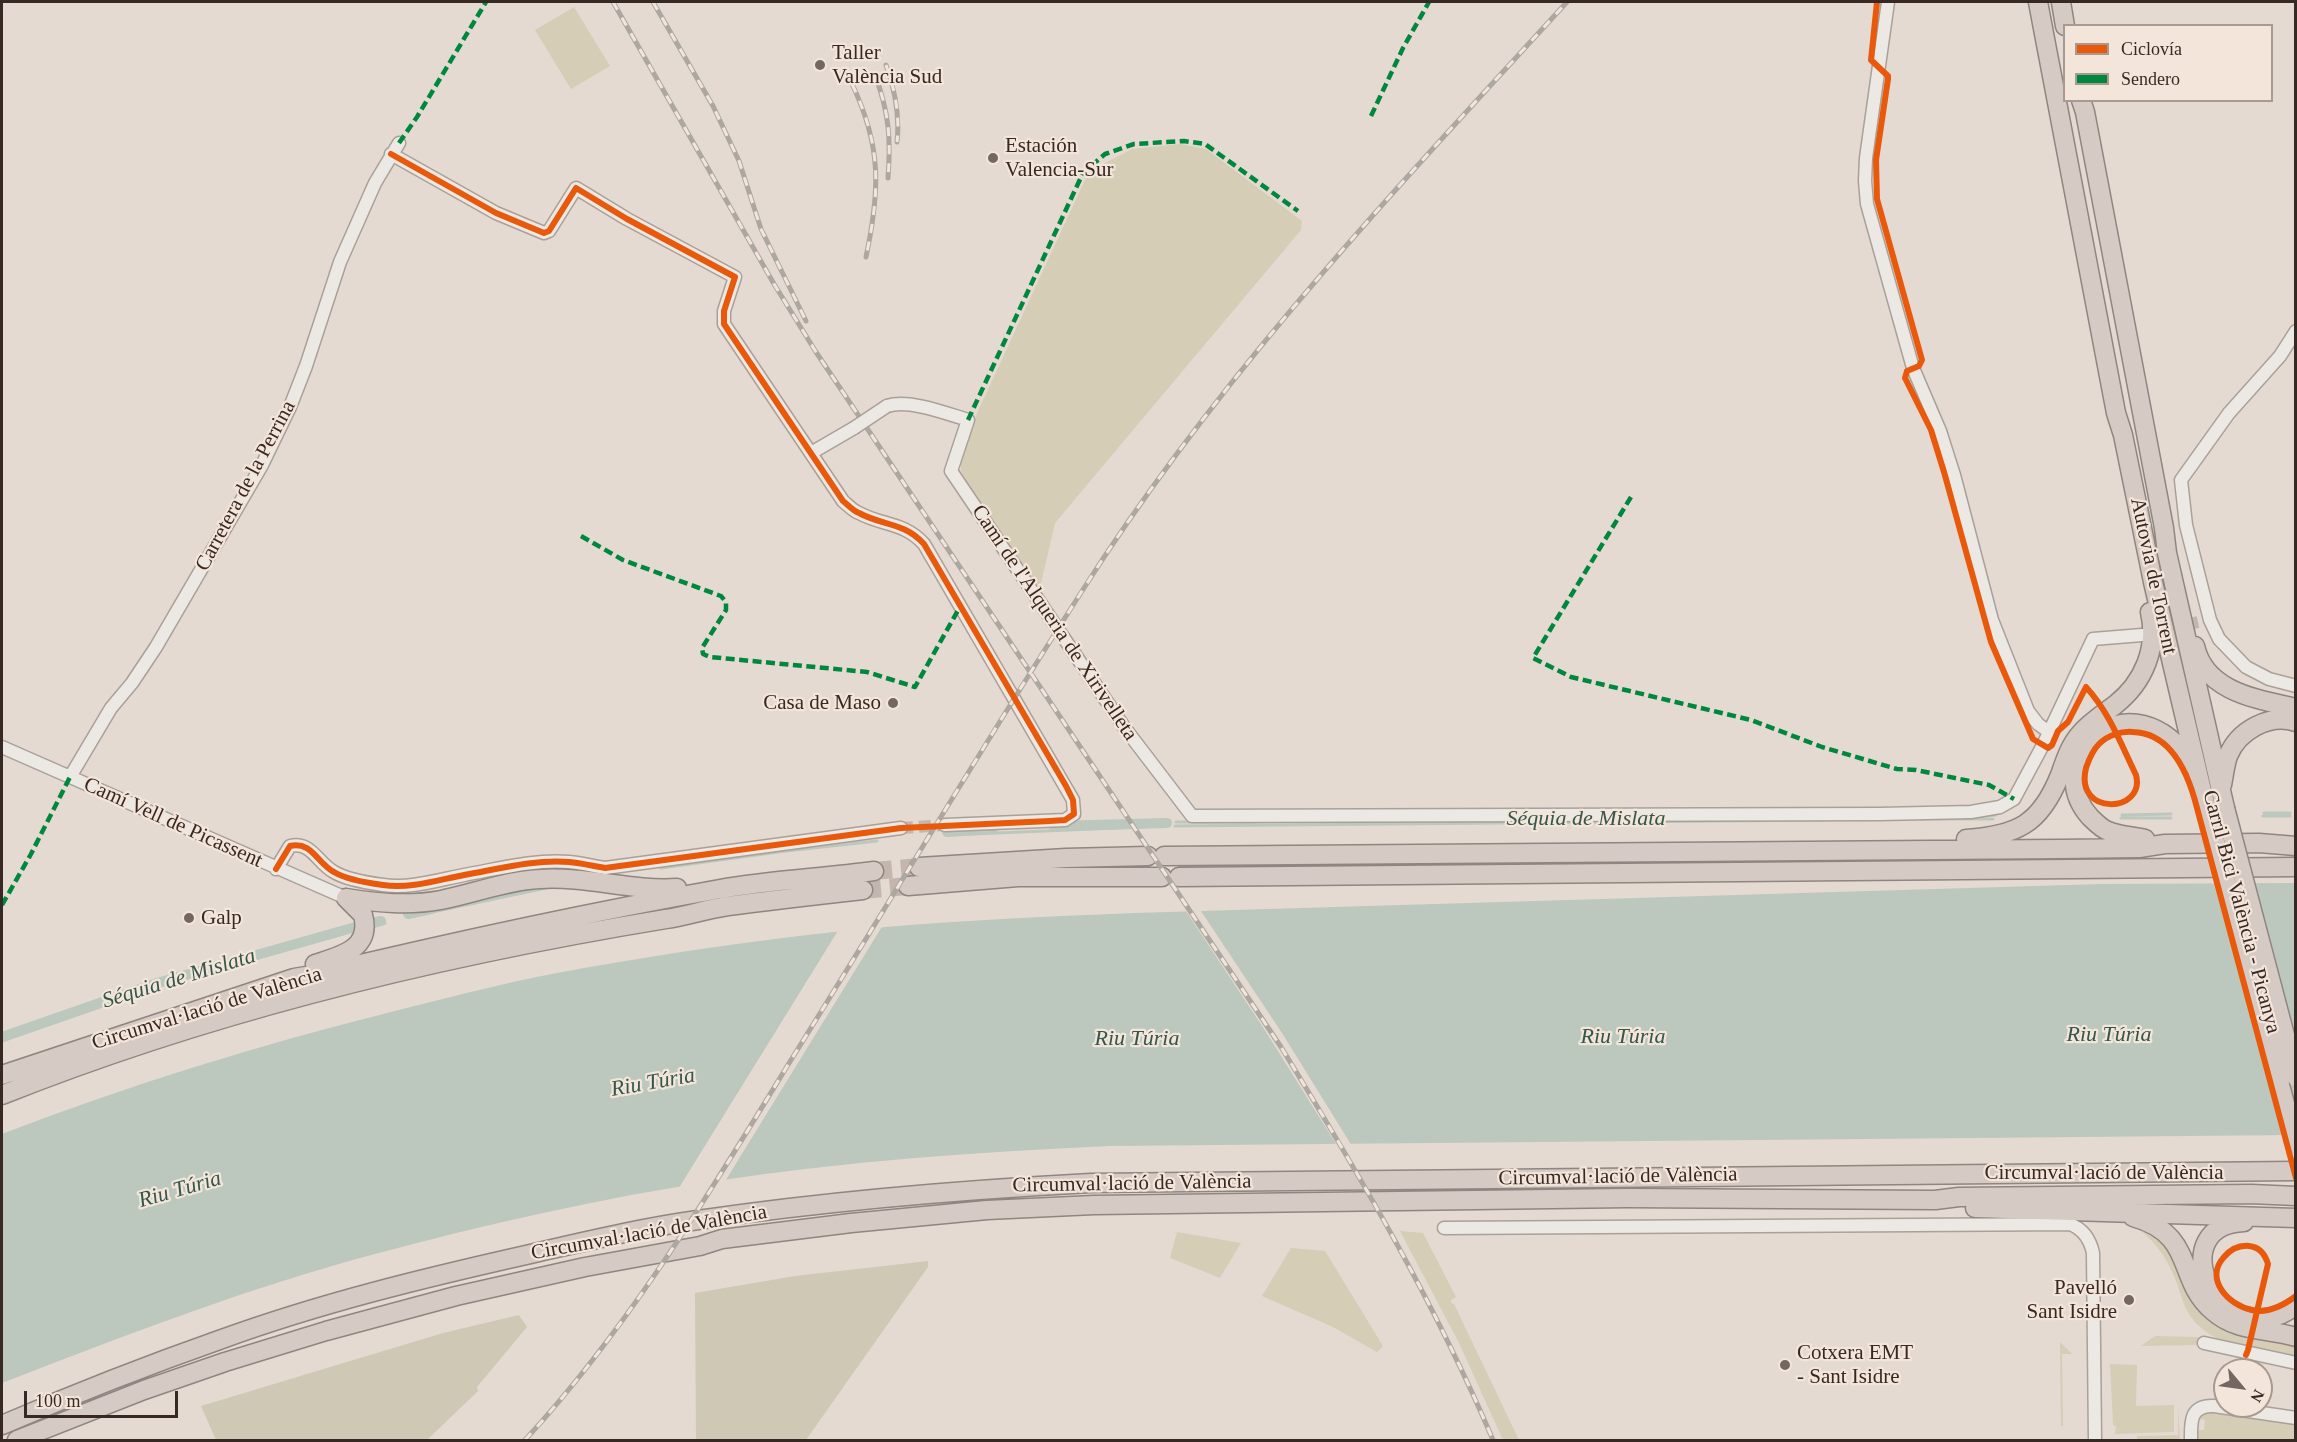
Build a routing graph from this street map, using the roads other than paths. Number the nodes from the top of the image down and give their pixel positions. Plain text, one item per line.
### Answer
1 (1888, 2) edge
2 (2038, 2) edge
3 (2061, 2) edge
4 (2070, 2) edge
5 (2065, 24) edge
6 (2074, 24) edge
7 (2084, 104) edge
8 (2295, 331) edge
9 (2116, 413) junction
10 (811, 453) junction
11 (2164, 528) junction
12 (2142, 634) tunnel mouth
13 (2295, 686) edge
14 (2295, 708) edge
15 (2295, 722) edge
16 (2049, 732) junction
17 (2, 747) edge
18 (2197, 771) junction
19 (70, 777) junction
20 (2217, 803) junction
21 (945, 825) tunnel mouth
22 (901, 828) tunnel mouth
23 (2295, 833) edge
24 (2259, 843) junction
25 (2165, 844) junction
26 (2295, 846) edge
27 (1926, 849) junction
28 (919, 867) tunnel mouth
29 (2295, 867) edge
30 (276, 869) junction
31 (874, 872) tunnel mouth
32 (908, 886) tunnel mouth
33 (863, 890) tunnel mouth
34 (345, 898) junction
35 (723, 898) junction
36 (294, 978) junction
37 (2, 1075) edge
38 (2295, 1077) edge
39 (2, 1095) edge
40 (2295, 1145) edge
41 (2295, 1171) edge
42 (2295, 1187) edge
43 (2251, 1194) junction
44 (2295, 1196) edge
45 (1935, 1200) junction
46 (2117, 1213) junction
47 (2293, 1218) edge
48 (1444, 1228) dead end
49 (722, 1239) junction
50 (2295, 1306) edge
51 (2295, 1337) edge
52 (2204, 1343) dead end
53 (200, 1348) junction
54 (2295, 1363) edge
55 (2295, 1418) edge
56 (2, 1425) edge
57 (17, 1440) edge
58 (2095, 1440) edge
59 (2106, 1440) edge
60 (2192, 1440) edge

1 - 16 street
2 - 9 highway, Autovia de Torrent
3 - 5 highway
4 - 6 highway
7 - 11 highway, Autovia de Torrent
8 - 13 street
9 - 18 highway, Autovia de Torrent
9 - 27 highway
10 - 16 street, Camí de l'Alqueria de Xirivelleta, bridge
10 - 19 street, Carretera de la Perrina
10 - 21 street
11 - 14 highway
11 - 20 highway, Autovia de Torrent
12 - 16 street
15 - 20 highway
17 - 19 street, Camí Vell de Picassent
18 - 20 highway, Autovia de Torrent
18 - 25 highway
19 - 30 street, Camí Vell de Picassent
20 - 38 highway, Autovia de Torrent, bridge
20 - 40 highway, Autovia de Torrent, bridge
22 - 30 street
23 - 24 highway
24 - 25 highway
24 - 26 highway
25 - 27 highway
27 - 28 highway
29 - 32 highway
30 - 34 street, Camí Vell de Picassent
31 - 35 highway, Circumval·lació de València
33 - 35 highway, Circumval·lació de València
34 - 35 highway
34 - 36 highway
35 - 36 highway, Circumval·lació de València
35 - 39 highway, Circumval·lació de València
36 - 37 highway, Circumval·lació de València
41 - 53 highway, Circumval·lació de València
42 - 43 highway
43 - 44 highway, Circumval·lació de València
43 - 45 highway, Circumval·lació de València
45 - 46 highway
45 - 49 highway, Circumval·lació de València
46 - 47 highway
46 - 51 highway
47 - 50 highway
48 - 58 street
49 - 53 highway
49 - 57 highway, Circumval·lació de València
52 - 54 street
53 - 56 highway, Circumval·lació de València
55 - 60 street
58 - 59 street

